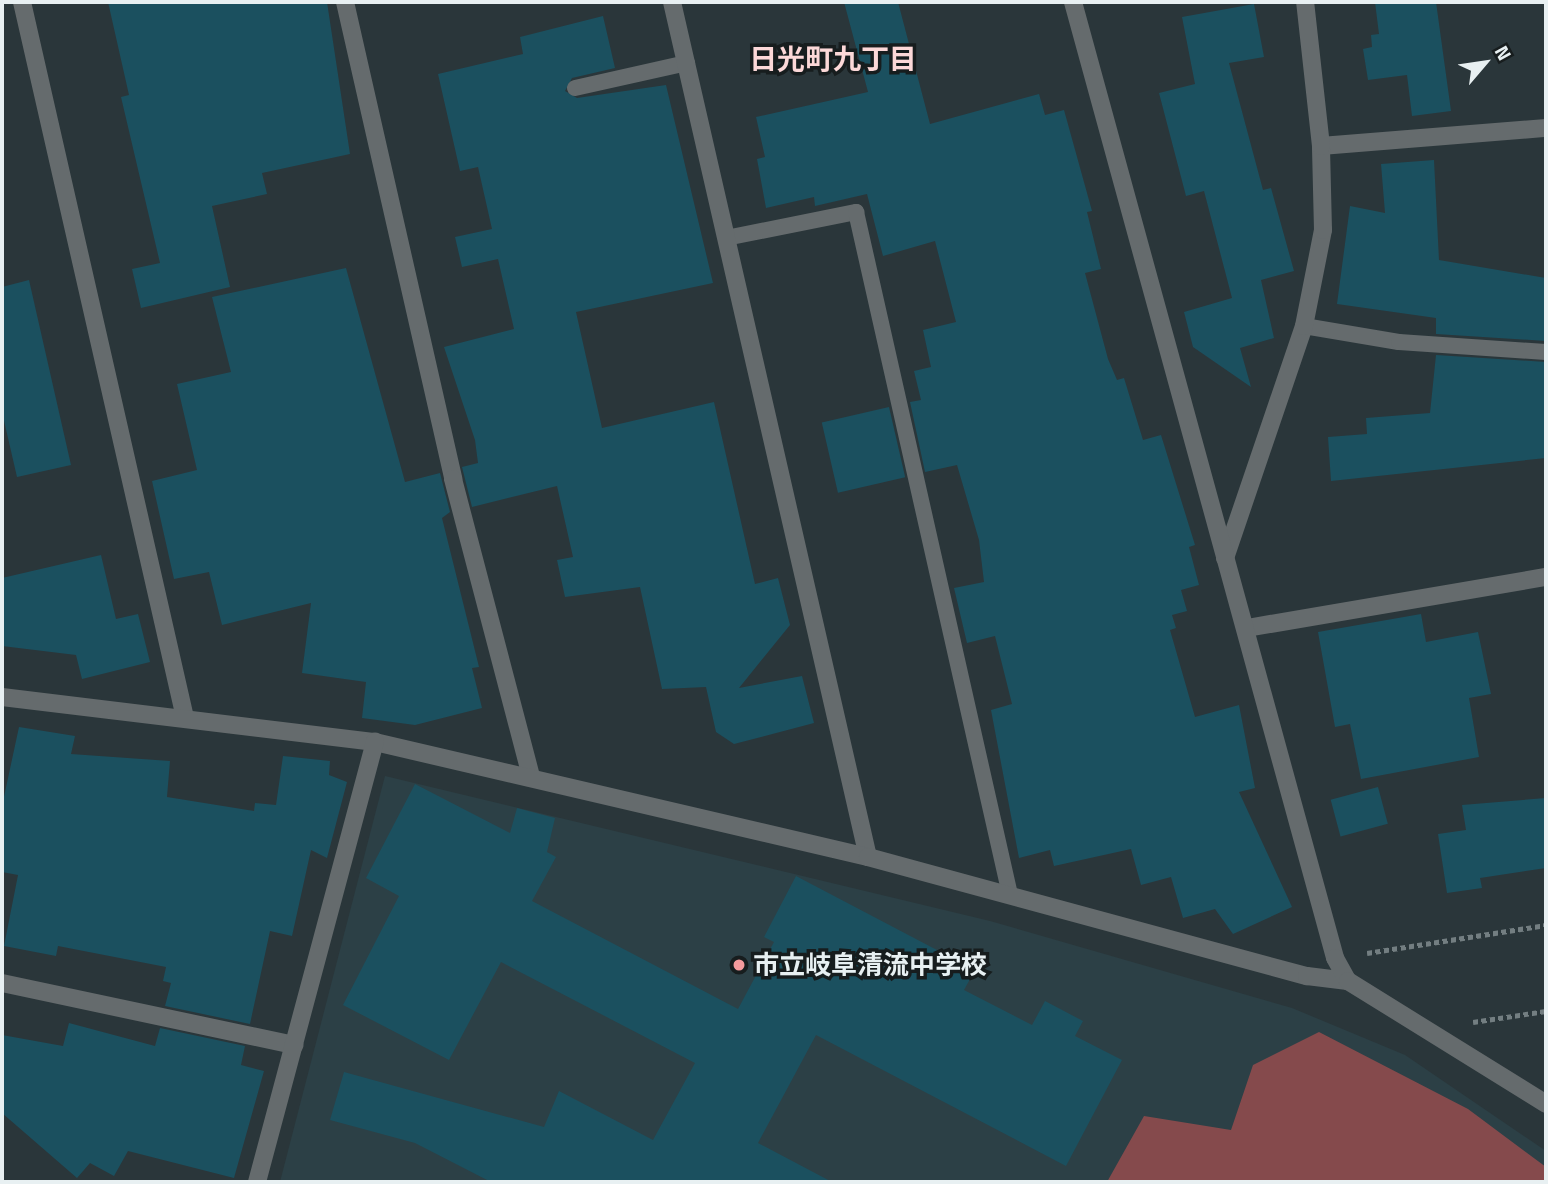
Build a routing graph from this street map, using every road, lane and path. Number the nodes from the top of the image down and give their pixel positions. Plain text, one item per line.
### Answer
1 (22, 2) edge
2 (345, 2) edge
3 (672, 2) edge
4 (1073, 2) edge
5 (1305, 2) edge
6 (687, 64) junction
7 (575, 88) dead end
8 (1546, 128) edge
9 (1321, 146) junction
10 (726, 238) junction
11 (1304, 326) junction
12 (1546, 352) edge
13 (1225, 558) junction
14 (1546, 577) edge
15 (1247, 628) junction
16 (2, 697) edge
17 (185, 718) junction
18 (375, 741) junction
19 (531, 776) junction
20 (868, 857) junction
21 (1010, 895) junction
22 (1546, 925) edge
23 (1335, 958) junction
24 (1348, 981) junction
25 (2, 983) edge
26 (1546, 1011) edge
27 (1420, 1030) junction
28 (294, 1045) junction
29 (1546, 1104) edge
30 (257, 1182) edge

1 - 17 street
2 - 19 street
3 - 6 street
4 - 13 street
5 - 9 street
6 - 7 lane
6 - 10 street
8 - 9 street
9 - 11 street
10 - 20 street
10 - 21 lane
11 - 12 lane
11 - 13 street
13 - 15 street
14 - 15 street
15 - 23 street
16 - 17 street
17 - 18 street
18 - 19 street
18 - 28 street
19 - 20 street
20 - 21 street
21 - 24 street
22 - 23 path
23 - 24 street
24 - 27 street
25 - 28 street
26 - 27 path
27 - 29 street
28 - 30 street

